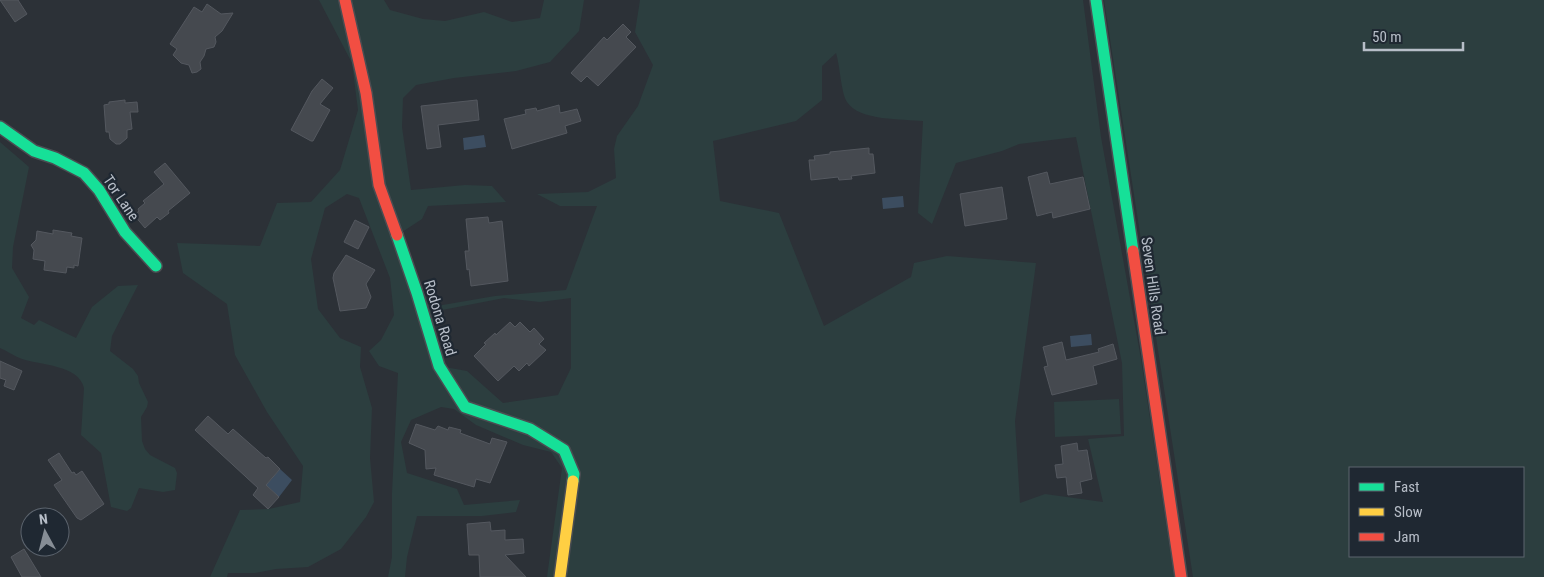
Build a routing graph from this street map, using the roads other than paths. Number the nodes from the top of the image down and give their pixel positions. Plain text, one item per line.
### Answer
1 (346, 0) edge
2 (1096, 0) edge
3 (0, 127) edge
4 (156, 266) dead end
5 (560, 577) edge
6 (1181, 577) edge

1 - 5 street, Rodona Road
2 - 6 street, Seven Hills Road
3 - 4 street, Tor Lane

